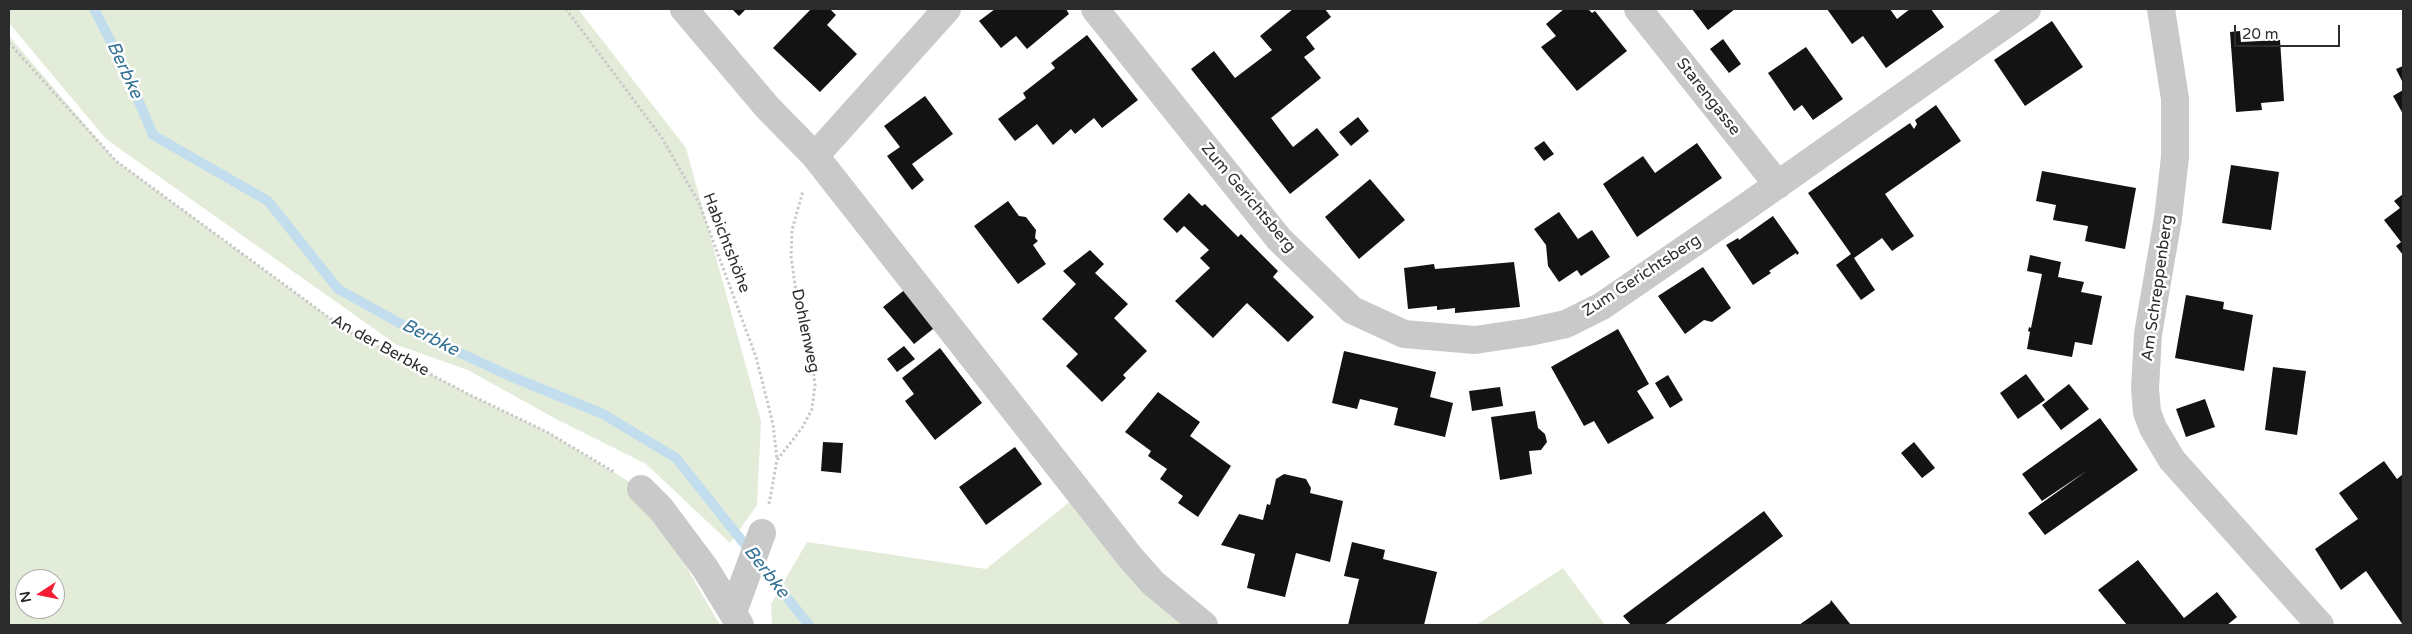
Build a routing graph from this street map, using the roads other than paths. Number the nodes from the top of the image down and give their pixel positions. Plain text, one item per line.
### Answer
1 (684, 9) edge
2 (947, 9) edge
3 (1095, 9) edge
4 (1638, 9) edge
5 (2027, 9) edge
6 (2161, 9) edge
7 (815, 156) junction
8 (1778, 185) junction
9 (641, 489) road end
10 (762, 534) road end
11 (737, 619) edge
12 (1204, 625) edge
13 (2320, 625) edge

1 - 7 street
2 - 7 street
3 - 8 street, Zum Gerichtsberg
4 - 8 street, Starengasse
5 - 8 street, Zum Gerichtsberg
6 - 13 street, Am Schreppenberg
7 - 12 street
9 - 11 street
10 - 11 street

